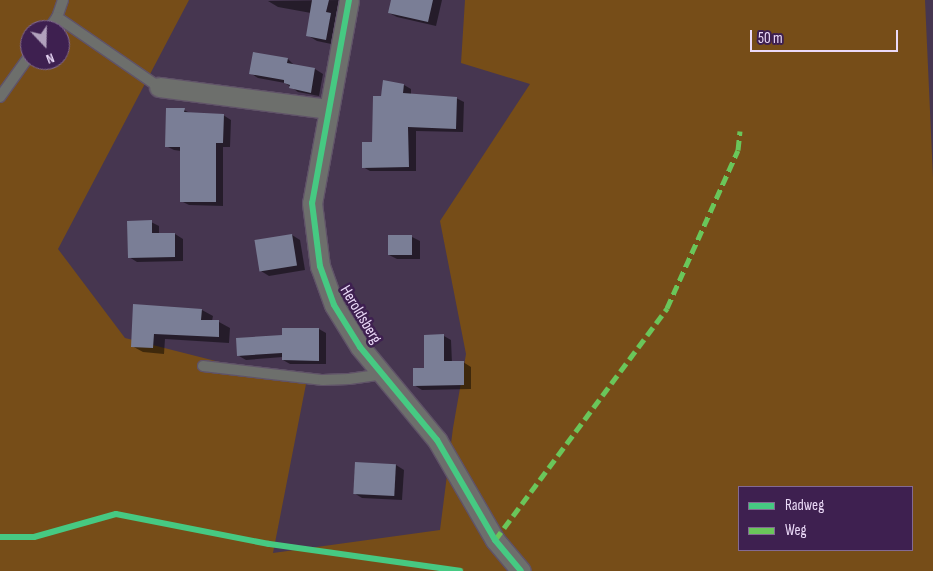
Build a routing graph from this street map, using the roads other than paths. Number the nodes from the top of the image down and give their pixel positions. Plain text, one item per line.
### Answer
1 (63, 0) edge
2 (349, 0) edge
3 (58, 17) junction
4 (56, 20) edge
5 (20, 69) edge
6 (159, 87) joint
7 (0, 97) edge
8 (328, 109) junction
9 (203, 366) dead end
10 (383, 374) junction
11 (521, 571) edge

1 - 3 lane
2 - 8 street, Heroldsberg
3 - 4 lane
3 - 6 lane
5 - 7 lane
6 - 8 street
8 - 10 street, Heroldsberg
9 - 10 lane
10 - 11 street, Heroldsberg

